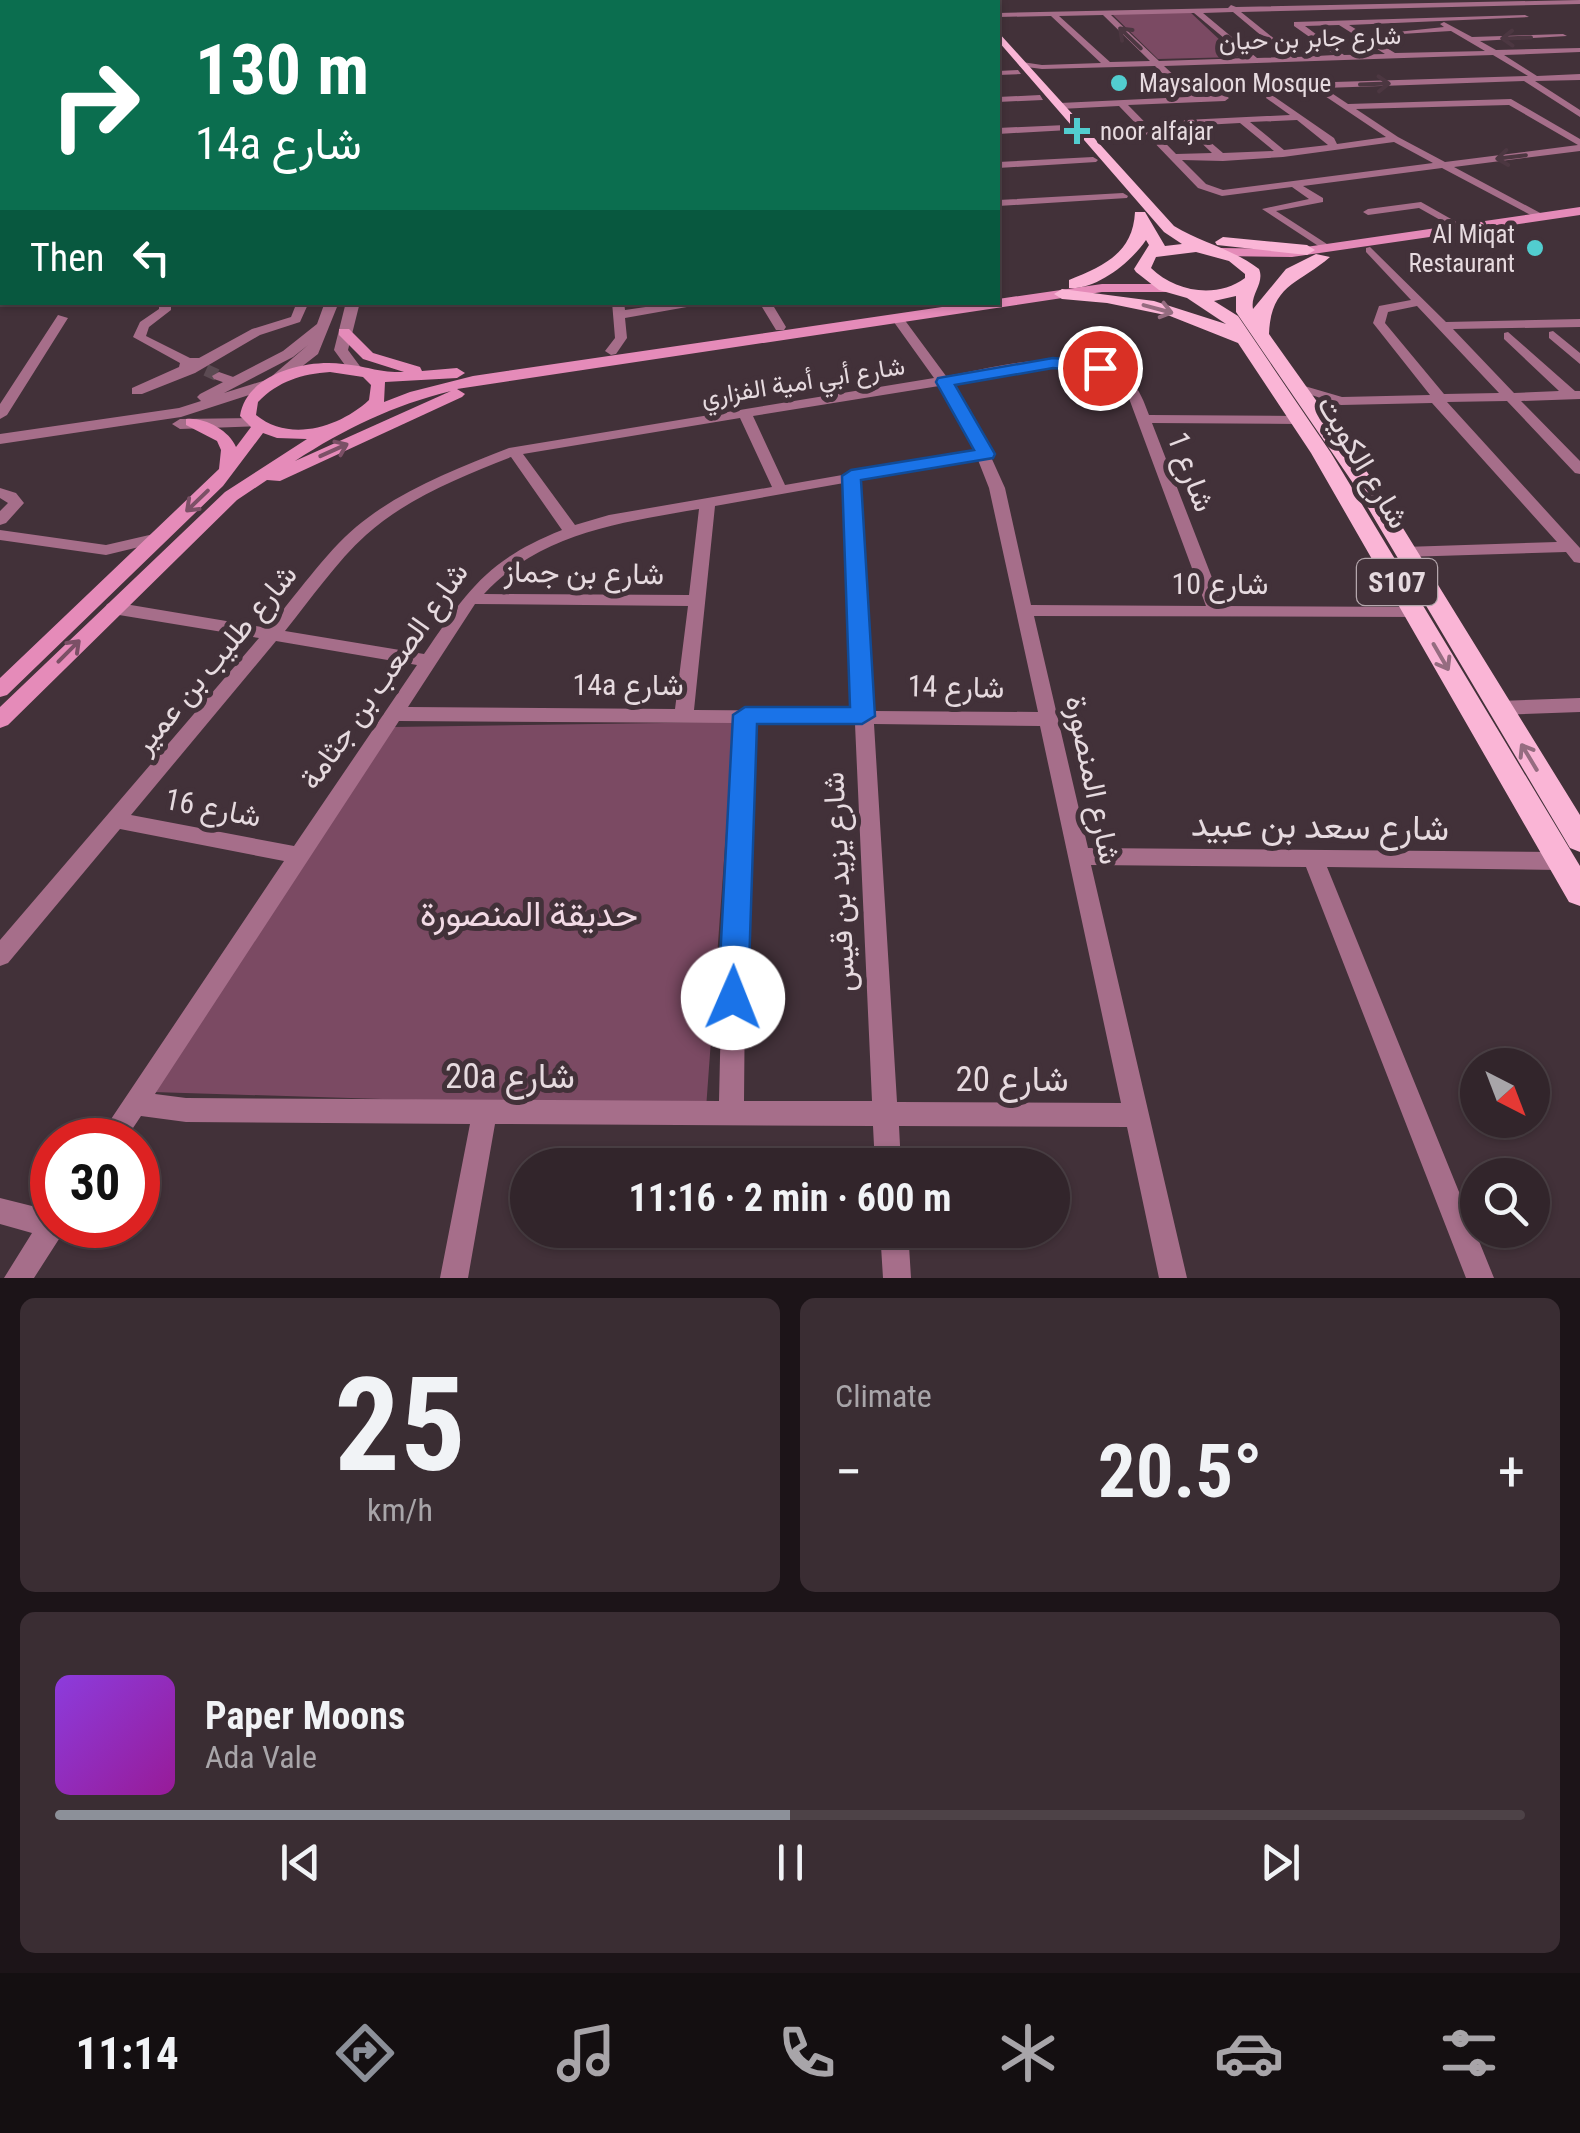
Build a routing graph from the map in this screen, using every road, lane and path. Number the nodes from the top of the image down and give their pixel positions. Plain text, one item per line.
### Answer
1 (1015, 0) edge
2 (1088, 0) edge
3 (1130, 0) edge
4 (1184, 0) edge
5 (1222, 0) edge
6 (1533, 1) edge
7 (1580, 2) edge
8 (1500, 4) junction
9 (1234, 9) junction
10 (1195, 10) junction
11 (1103, 12) junction
12 (1141, 12) junction
13 (1028, 14) junction
14 (1053, 14) junction
15 (1000, 15) edge
16 (1525, 16) junction
17 (1435, 19) junction
18 (1340, 21) junction
19 (1497, 26) dead end
20 (1452, 28) junction
21 (1358, 33) junction
22 (1264, 34) junction
23 (1310, 34) junction
24 (1225, 35) junction
25 (1563, 36) junction
26 (1000, 37) edge
27 (1470, 38) junction
28 (1580, 47) edge
29 (1000, 50) edge
30 (1547, 51) junction
31 (1495, 53) junction
32 (1394, 56) junction
33 (1343, 58) junction
34 (1295, 59) junction
35 (1255, 60) junction
36 (1564, 60) dead end
37 (1176, 62) junction
38 (1156, 63) junction
39 (1108, 64) junction
40 (1028, 71) junction
41 (1000, 72) edge
42 (1186, 72) dead end
43 (1580, 77) edge
44 (1528, 79) junction
45 (1197, 80) dead end
46 (1463, 81) junction
47 (1439, 82) junction
48 (1207, 89) junction
49 (1320, 89) junction
50 (1043, 95) junction
51 (1268, 96) junction
52 (1218, 98) junction
53 (1000, 100) edge
54 (1195, 100) junction
55 (1580, 100) edge
56 (1502, 102) junction
57 (1121, 103) junction
58 (1562, 104) junction
59 (1060, 106) junction
60 (1345, 107) junction
61 (1534, 116) junction
62 (1580, 116) edge
63 (1300, 117) junction
64 (1242, 120) junction
65 (1185, 124) dead end
66 (1066, 128) junction
67 (1000, 131) edge
68 (1195, 132) dead end
69 (1394, 138) junction
70 (1580, 146) edge
71 (1333, 148) junction
72 (1283, 154) junction
73 (1173, 157) junction
74 (1223, 158) junction
75 (1093, 160) junction
76 (1000, 165) edge
77 (1442, 166) junction
78 (1294, 185) junction
79 (1123, 196) junction
80 (1000, 203) edge
81 (1580, 211) edge
82 (1368, 212) dead end
83 (1533, 218) junction
84 (1580, 219) edge
85 (1145, 221) junction
86 (1164, 224) junction
87 (1462, 228) junction
88 (1508, 230) junction
89 (1197, 248) junction
90 (1370, 250) junction
91 (1220, 252) junction
92 (1318, 252) junction
93 (1146, 258) junction
94 (1252, 282) junction
95 (1068, 289) junction
96 (1180, 291) junction
97 (1000, 296) edge
98 (1000, 301) edge
99 (1419, 302) junction
100 (166, 305) edge
101 (302, 305) edge
102 (331, 305) edge
103 (352, 305) edge
104 (664, 305) edge
105 (767, 305) edge
106 (929, 305) edge
107 (974, 305) edge
108 (618, 308) edge
109 (62, 318) dead end
110 (897, 318) junction
111 (1580, 322) edge
112 (1442, 326) junction
113 (780, 327) junction
114 (344, 332) junction
115 (1553, 335) dead end
116 (1508, 336) dead end
117 (1256, 340) junction
118 (616, 344) junction
119 (296, 358) junction
120 (1580, 360) edge
121 (1100, 368) joint
122 (355, 370) junction
123 (462, 373) junction
124 (209, 375) junction
125 (374, 378) junction
126 (494, 378) junction
127 (272, 382) junction
128 (944, 382) junction
129 (1301, 389) junction
130 (138, 391) dead end
131 (1577, 396) edge
132 (1508, 397) junction
133 (1438, 399) junction
134 (1341, 401) junction
135 (3, 407) edge
136 (744, 414) junction
137 (360, 417) junction
138 (1310, 417) junction
139 (1142, 418) junction
140 (192, 422) junction
141 (257, 425) junction
142 (334, 428) junction
143 (0, 439) edge
144 (0, 450) edge
145 (514, 452) junction
146 (1321, 453) junction
147 (986, 454) junction
148 (228, 470) junction
149 (1580, 470) edge
150 (851, 476) junction
151 (1366, 486) junction
152 (780, 489) junction
153 (0, 494) edge
154 (708, 502) junction
155 (216, 510) junction
156 (0, 520) edge
157 (571, 531) junction
158 (0, 535) edge
159 (158, 538) junction
160 (106, 550) junction
161 (1404, 552) junction
162 (1575, 552) edge
163 (121, 574) junction
164 (470, 599) junction
165 (698, 602) junction
166 (113, 608) junction
167 (1024, 610) junction
168 (1217, 612) junction
169 (1416, 613) junction
170 (271, 634) junction
171 (430, 661) junction
172 (0, 690) edge
173 (1580, 705) edge
174 (1500, 708) junction
175 (394, 714) junction
176 (684, 715) junction
177 (745, 715) junction
178 (862, 716) junction
179 (1050, 718) junction
180 (0, 720) edge
181 (116, 820) junction
182 (1580, 840) edge
183 (299, 856) junction
184 (1078, 856) junction
185 (1313, 858) junction
186 (1561, 860) junction
187 (1580, 893) edge
188 (0, 956) edge
189 (135, 1103) junction
190 (485, 1111) junction
191 (731, 1112) junction
192 (884, 1114) junction
193 (1138, 1115) junction
194 (125, 1118) edge
195 (887, 1148) edge
196 (0, 1212) edge
197 (30, 1219) edge
198 (38, 1248) edge
199 (896, 1248) edge
200 (18, 1278) edge
201 (454, 1278) edge
202 (898, 1278) edge
203 (1174, 1278) edge
204 (1480, 1278) edge

1 - 13 street
2 - 11 street
3 - 12 street
4 - 10 street
5 - 9 street
6 - 7 street
6 - 8 street
8 - 9 street
8 - 16 street
9 - 10 street
9 - 22 street
10 - 12 street
10 - 24 street
11 - 12 street
11 - 14 street
38 -> 11 street
13 - 14 street
13 - 15 street
14 - 39 street
16 - 17 street
16 - 25 street
17 - 18 street
17 - 20 street
18 - 21 street
18 - 23 street
19 - 20 street
20 - 21 street
20 - 27 street
21 - 23 street
21 - 32 street
22 - 24 street
22 - 34 street
23 - 33 street
24 - 35 street
25 -> 27 street
25 - 28 street
26 - 40 main road
27 - 31 street
28 - 30 street, شارع جابر بن حيان
29 - 40 main road
30 - 31 street, شارع جابر بن حيان
30 - 36 street
31 - 32 street, شارع جابر بن حيان
31 - 44 street
32 - 33 street, شارع جابر بن حيان
32 - 47 street
33 - 34 street, شارع جابر بن حيان
34 - 35 street, شارع جابر بن حيان
35 - 37 street, شارع جابر بن حيان
37 - 38 street, شارع جابر بن حيان
37 - 42 street
38 - 39 street, شارع جابر بن حيان
38 - 54 street
39 - 40 street, شارع جابر بن حيان
40 - 41 street, شارع جابر بن حيان
40 - 50 main road
43 - 44 street
44 - 46 street
44 - 58 street
45 - 48 street
46 - 47 street
46 - 56 street
49 -> 47 street
48 - 49 street
48 - 52 street
49 - 51 street
49 - 60 street
50 - 53 street
50 - 59 main road
50 - 66 main road
51 - 52 street
51 - 63 street
52 - 54 street
54 - 57 street
55 - 58 street
56 - 60 street
56 - 61 street
57 - 59 street
57 - 73 street
58 - 62 street
59 - 86 main road
60 - 69 street
61 - 62 street
61 - 70 street
63 - 64 street
63 - 71 street
64 - 65 street
64 - 72 street
66 - 67 street
66 - 75 main road
68 - 74 street
69 - 71 street
69 - 77 street
70 -> 77 street
71 - 72 street
72 - 74 street
73 - 74 street
73 - 78 street
75 - 76 street
75 - 79 main road
77 - 78 street
77 - 83 street
78 - 92 street
79 - 80 street
79 - 85 main road
81 - 83 main road
82 - 87 street
83 - 87 main road
83 - 88 main road
84 - 88 main road
85 - 93 main road
85 - 95 main road
86 - 89 main road
86 - 92 main road
87 - 92 main road
88 - 90 main road
89 - 91 main road
89 - 93 main road
90 - 92 main road
90 - 99 street
91 - 92 main road
91 - 94 main road
92 - 94 main road
92 - 117 main road
93 - 95 main road
93 - 96 main road, شارع الكويت
94 - 96 main road
94 - 117 main road, شارع الكويت / S107
95 - 96 main road
95 - 97 main road
95 - 98 main road
95 -> 117 main road
96 - 117 main road, شارع الكويت / S107
99 - 112 street
99 - 133 street
100 - 124 street
101 - 124 street
102 - 119 street
103 - 114 street
104 - 108 street
105 - 113 street
106 - 113 main road
107 - 110 main road
108 - 118 street
109 - 135 street
110 - 126 main road
110 - 128 street, شارع المنصورة
111 - 112 street
112 - 132 street
113 - 118 main road
114 - 122 street
114 - 123 main road
115 - 120 street
116 - 131 street
117 - 129 main road, شارع الكويت / S107
117 - 138 main road, شارع الكويت / S107
118 - 123 main road
119 - 124 street
119 - 127 street
121 - 128 street, شارع أبي أمية الفزاري
121 - 139 street, شارع 1
122 - 125 main road
122 - 127 main road
123 - 125 main road
124 - 127 street
124 - 130 street
124 - 143 street
125 - 137 main road
126 - 137 main road
155 -> 126 main road
127 - 141 main road
128 - 136 street, شارع أبي أمية الفزاري
128 - 147 street, شارع المنصورة
129 - 134 street
129 - 138 main road, شارع الكويت / S107
131 - 132 street
132 - 133 street
132 - 149 street
133 - 134 street
133 - 162 street
134 - 138 street
136 - 145 street, شارع أبي أمية الفزاري
136 - 152 street
137 - 142 main road
138 - 139 street
138 - 146 main road, شارع الكويت / S107
138 - 151 main road, شارع الكويت / S107
139 - 168 street, شارع 1
140 - 141 street
140 - 144 street
140 - 148 main road
141 - 142 main road
141 - 148 main road
142 - 155 main road
145 - 157 street
145 - 170 street, شارع طليب بن عمير
146 - 151 main road
146 - 169 main road, شارع الكويت / S107
147 - 150 street, شارع الصعب بن جثامة
147 - 167 street, شارع المنصورة
148 -> 159 main road
150 - 152 street, شارع الصعب بن جثامة
150 - 178 street, شارع يزيد بن قيس
151 - 161 main road, شارع الكويت / S107
152 - 154 street, شارع الصعب بن جثامة
153 - 156 street
154 - 157 street, شارع الصعب بن جثامة
154 - 165 street
155 - 166 main road
157 - 164 street, شارع الصعب بن جثامة
158 - 160 street
159 - 160 street
159 - 163 main road
160 - 163 street
161 - 162 street
161 - 174 main road, شارع الكويت / S107
163 - 172 main road
164 - 165 street, شارع بن جماز
164 - 171 street, شارع الصعب بن جثامة
165 - 176 street
166 - 170 street
180 -> 166 main road
167 - 168 street, شارع 10
167 - 179 street, شارع المنصورة
168 - 169 street, شارع 10
169 -> 186 main road, شارع الكويت / S107
170 - 171 street
170 - 181 street, شارع طليب بن عمير
171 - 175 street, شارع الصعب بن جثامة
173 - 174 street
182 -> 174 main road, شارع الكويت / S107
175 - 176 street, 14a شارع
175 - 183 street, شارع الصعب بن جثامة
176 - 177 street, 14a شارع
177 - 178 street, 14a شارع
177 - 191 street
178 - 179 street, شارع 14
178 - 192 street, شارع يزيد بن قيس
179 - 184 street, شارع المنصورة
181 - 183 street, شارع 16
181 - 188 street, شارع طليب بن عمير
183 - 189 street, شارع الصعب بن جثامة
184 - 185 street, شارع سعد بن عبيد
184 - 193 street, شارع المنصورة
185 - 186 street, شارع سعد بن عبيد
185 - 204 street
186 - 187 main road, شارع الكويت / S107
189 - 190 street, 20a شارع
189 - 194 street, شارع الصعب بن جثامة
190 - 191 street, 20a شارع
190 - 201 street
191 - 192 street, 20a شارع
192 - 193 street, شارع 20
192 - 195 street, شارع يزيد بن قيس
193 - 203 street, شارع المنصورة
196 - 197 street
198 - 200 street
199 - 202 street

